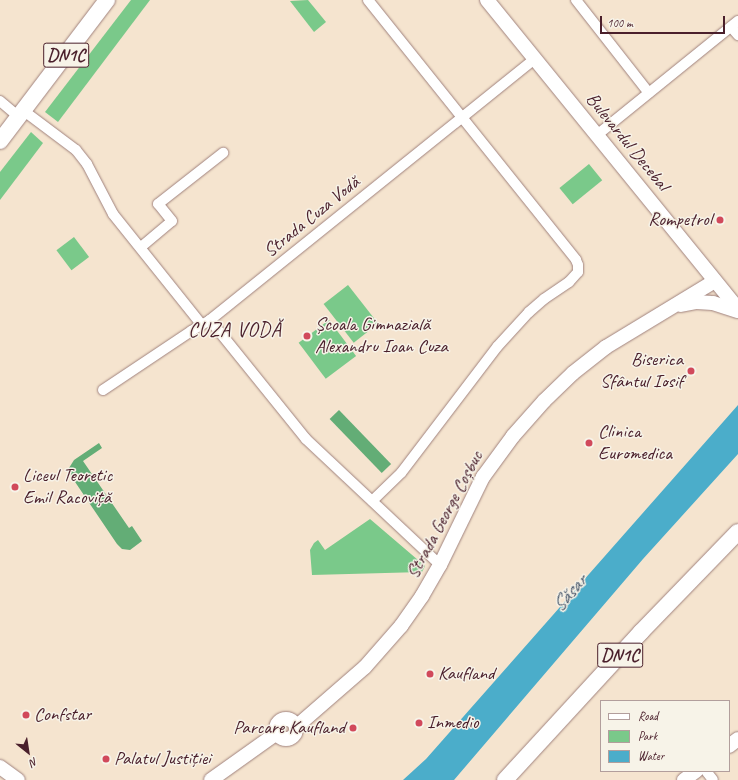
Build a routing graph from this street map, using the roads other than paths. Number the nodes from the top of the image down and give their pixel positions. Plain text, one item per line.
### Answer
1 (108, 0) edge
2 (368, 0) edge
3 (487, 0) edge
4 (576, 0) edge
5 (734, 24) edge
6 (738, 35) edge
7 (535, 59) junction
8 (649, 93) junction
9 (0, 101) edge
10 (21, 114) junction
11 (462, 118) junction
12 (596, 135) junction
13 (0, 141) edge
14 (223, 153) dead end
15 (141, 247) junction
16 (715, 281) junction
17 (672, 306) junction
18 (738, 310) edge
19 (206, 323) junction
20 (103, 390) dead end
21 (372, 501) junction
22 (738, 532) edge
23 (440, 565) junction
24 (738, 739) edge
25 (730, 745) edge
26 (0, 766) edge
27 (695, 772) edge
28 (707, 772) edge
29 (18, 780) edge
30 (211, 780) edge
31 (505, 780) edge
32 (684, 780) edge
33 (713, 780) edge

1 - 10 main road, DN1C
2 - 11 street
3 - 7 street, Bulevardul Decebal
4 - 8 street
5 - 6 street
5 - 8 street
7 - 11 street, Strada Cuza Vodă
7 - 12 street, Bulevardul Decebal
8 - 12 street
9 - 10 street
10 - 13 main road, DN1C
10 - 15 street
11 - 19 street, Strada Cuza Vodă
11 - 21 street
12 - 16 street, Bulevardul Decebal
14 - 15 street
15 - 19 street
16 - 17 street, Strada George Coșbuc
16 - 18 street, Bulevardul Decebal
17 - 18 street
17 - 23 street, Strada George Coșbuc
19 - 20 street, Strada Cuza Vodă
19 - 21 street
21 - 23 street
22 - 31 main road, DN1C
23 - 30 street, Strada George Coșbuc
24 - 25 street
26 - 29 street
27 - 32 street
28 - 33 street

